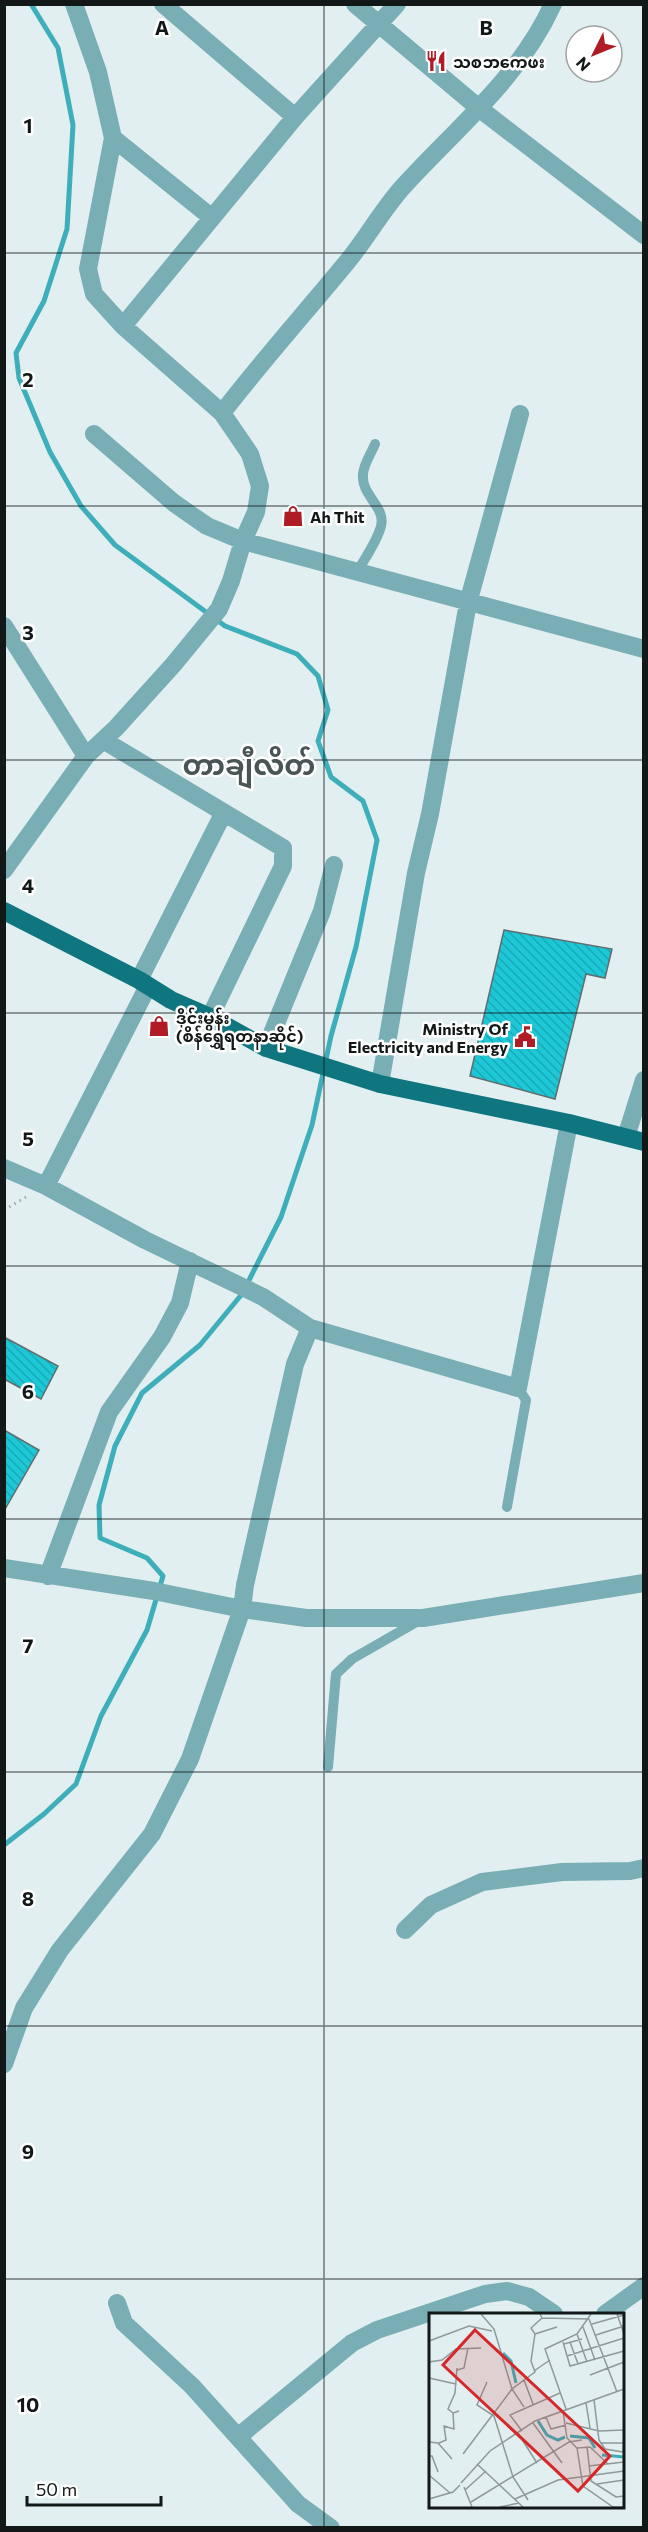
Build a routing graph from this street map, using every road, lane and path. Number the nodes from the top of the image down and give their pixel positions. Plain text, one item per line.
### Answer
1 (74, 4) edge
2 (163, 4) edge
3 (355, 4) edge
4 (397, 4) edge
5 (553, 4) edge
6 (380, 26) junction
7 (480, 109) junction
8 (296, 117) junction
9 (113, 138) junction
10 (211, 217) junction
11 (644, 236) edge
12 (123, 326) junction
13 (222, 413) junction
14 (520, 414) dead end
15 (94, 434) dead end
16 (375, 444) dead end
17 (243, 541) junction
18 (357, 572) junction
19 (468, 603) junction
20 (4, 627) edge
21 (644, 649) edge
22 (103, 740) junction
23 (86, 756) junction
24 (223, 814) junction
25 (334, 865) dead end
26 (4, 870) edge
27 (4, 911) edge
28 (144, 983) junction
29 (210, 1017) junction
30 (266, 1048) junction
31 (644, 1080) edge
32 (380, 1084) junction
33 (569, 1123) junction
34 (635, 1139) edge
35 (4, 1168) edge
36 (46, 1186) junction
37 (190, 1261) junction
38 (310, 1328) junction
39 (518, 1389) junction
40 (507, 1507) dead end
41 (4, 1568) edge
42 (48, 1576) junction
43 (644, 1583) edge
44 (242, 1609) junction
45 (423, 1618) junction
46 (328, 1767) dead end
47 (644, 1868) edge
48 (405, 1930) dead end
49 (4, 2064) edge
50 (644, 2286) edge
51 (117, 2303) dead end
52 (553, 2313) edge
53 (606, 2313) edge
54 (239, 2436) junction
55 (332, 2528) edge

1 - 9 street
2 - 8 street
3 - 6 street
4 - 6 street
5 - 7 street
6 - 7 street
6 - 8 street
7 - 11 street
7 - 13 street
8 - 10 street
9 - 10 street
9 - 12 street
10 - 12 street
12 - 13 street
13 - 17 street
14 - 19 street
15 - 17 street
16 - 18 lane
17 - 18 street
17 - 22 street
18 - 19 street
19 - 21 street
19 - 32 street
20 - 23 street
22 - 23 street
22 - 24 street
23 - 26 street
24 - 28 street
24 - 29 street
25 - 30 street
27 - 28 main road
28 - 29 main road
28 - 36 street
29 - 30 main road
30 - 32 main road
31 - 34 street
32 - 33 main road
33 - 34 main road
33 - 39 street
35 - 36 street
36 - 37 street
37 - 38 street
37 - 42 street
38 - 39 street
38 - 44 street
39 - 40 lane
41 - 42 street
42 - 44 street
43 - 45 street
44 - 45 street
44 - 49 street
45 - 46 lane
47 - 48 street
50 - 53 street
51 - 54 street
52 - 54 street
54 - 55 street

